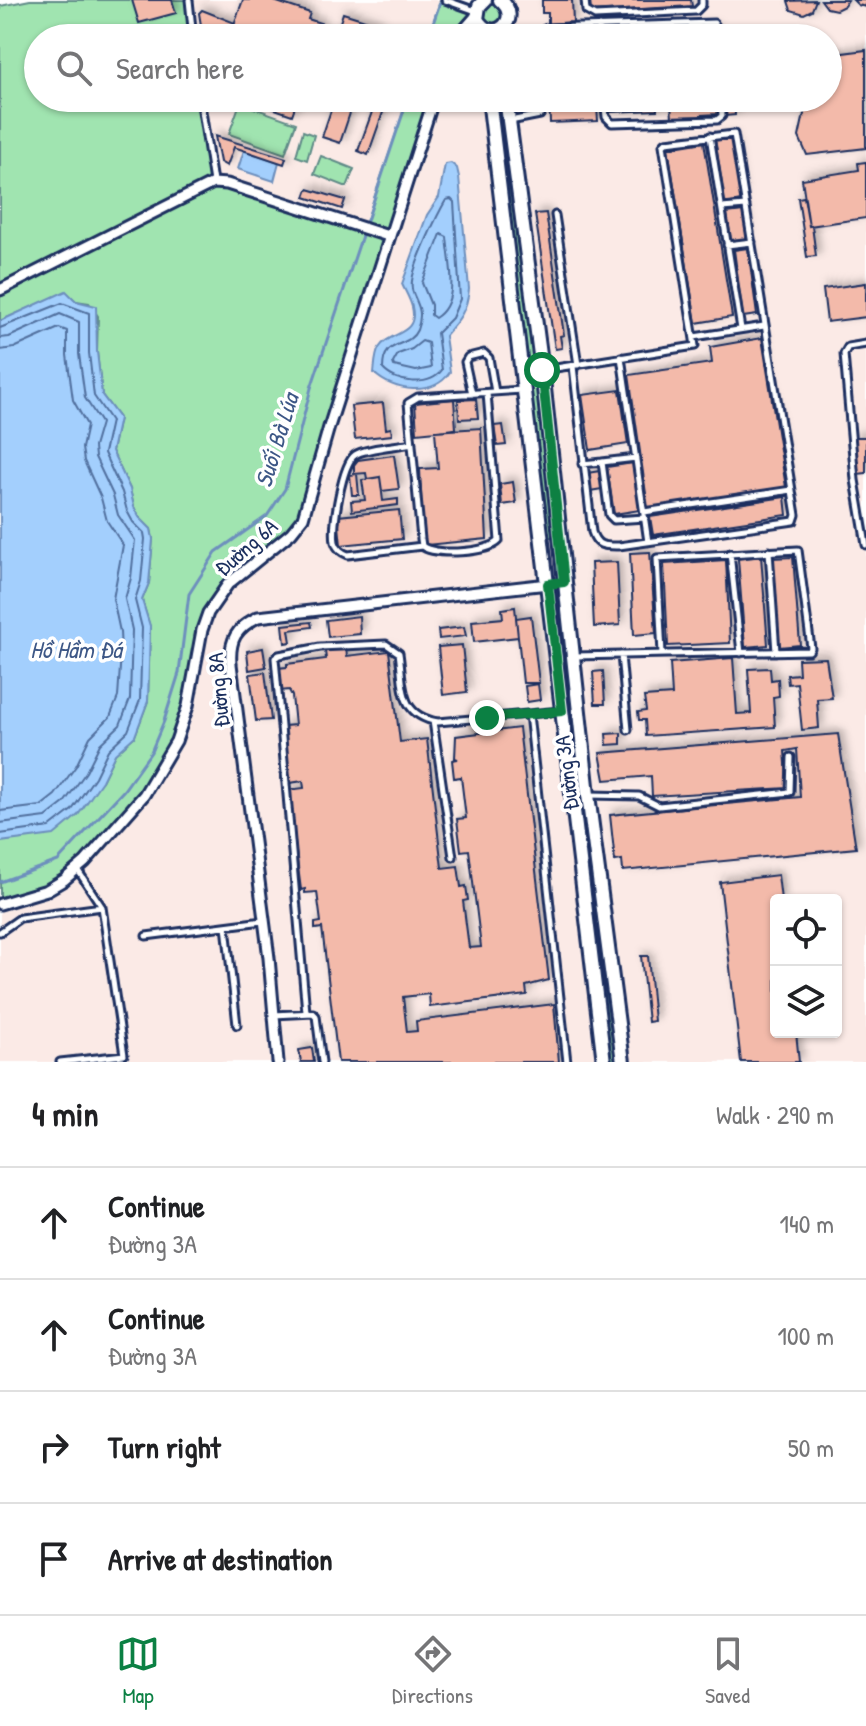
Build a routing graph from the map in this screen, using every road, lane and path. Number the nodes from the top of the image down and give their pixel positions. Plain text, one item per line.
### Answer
1 (189, 0) edge
2 (445, 0) edge
3 (485, 0) edge
4 (585, 0) edge
5 (702, 0) edge
6 (505, 2) edge
7 (477, 13) junction
8 (507, 23) edge
9 (192, 24) edge
10 (468, 24) edge
11 (480, 24) edge
12 (676, 24) edge
13 (715, 24) edge
14 (202, 112) edge
15 (429, 112) edge
16 (491, 112) edge
17 (508, 112) edge
18 (542, 112) edge
19 (605, 112) edge
20 (722, 112) edge
21 (509, 121) junction
22 (710, 136) junction
23 (213, 183) junction
24 (746, 206) junction
25 (722, 208) junction
26 (555, 215) dead end
27 (384, 235) junction
28 (752, 242) junction
29 (727, 245) junction
30 (0, 290) edge
31 (764, 326) junction
32 (741, 329) junction
33 (694, 337) junction
34 (866, 344) edge
35 (621, 357) junction
36 (575, 366) junction
37 (542, 370) junction
38 (524, 390) junction
39 (495, 392) junction
40 (487, 393) junction
41 (472, 394) junction
42 (412, 443) junction
43 (636, 458) junction
44 (602, 462) junction
45 (582, 464) junction
46 (855, 480) junction
47 (866, 480) edge
48 (792, 490) junction
49 (644, 515) junction
50 (648, 542) junction
51 (866, 545) edge
52 (422, 546) junction
53 (769, 551) junction
54 (730, 553) junction
55 (564, 582) junction
56 (548, 584) junction
57 (776, 652) junction
58 (741, 653) junction
59 (662, 654) junction
60 (621, 655) junction
61 (573, 656) junction
62 (562, 711) junction
63 (529, 714) junction
64 (433, 721) junction
65 (628, 730) dead end
66 (791, 757) dead end
67 (588, 795) junction
68 (453, 857) dead end
69 (77, 869) junction
70 (0, 904) edge
71 (102, 907) junction
72 (264, 921) junction
73 (226, 926) junction
74 (0, 932) edge
75 (146, 936) dead end
76 (306, 1012) junction
77 (274, 1015) junction
78 (237, 1025) dead end
79 (60, 1062) edge
80 (278, 1062) edge
81 (322, 1062) edge
82 (567, 1062) edge
83 (604, 1062) edge
84 (623, 1062) edge

1 - 9 lane
2 - 7 lane
3 - 7 street
4 - 5 lane
6 - 8 street
7 - 10 street
7 - 11 street
12 - 13 lane
14 - 23 lane
15 - 27 street, Đường 6A
16 - 38 street, Đường 3A
17 - 21 street, Đường 3A
18 - 21 lane
19 - 20 lane
21 - 37 street, Đường 3A
22 - 24 lane
22 - 25 lane
22 - 33 lane
23 - 27 street
23 - 30 street
24 - 25 lane
24 - 28 lane
25 - 29 lane
26 - 36 lane
27 - 69 street, Đường 6A
28 - 29 lane
28 - 31 lane
29 - 32 lane
31 - 32 lane
31 - 48 lane
32 - 33 lane
33 - 35 lane
34 - 46 lane
35 - 36 lane
35 - 43 lane
36 - 37 lane
36 - 45 lane
37 - 55 street, Đường 3A
38 - 39 lane
38 - 56 street, Đường 3A
39 - 40 lane
39 - 41 lane
40 - 41 lane
40 - 52 lane
41 - 42 lane
42 - 52 lane
42 - 52 lane
43 - 44 lane
43 - 49 lane
44 - 45 lane
44 - 49 lane
45 - 50 lane
46 - 47 lane
46 - 51 lane
48 - 49 lane
48 - 50 lane
49 - 50 lane
53 - 54 lane
53 - 57 lane
53 - 57 lane
54 - 58 lane
54 - 59 lane
55 - 56 street
55 - 61 street, Đường 3A
56 - 62 street, Đường 3A
56 - 72 street, Đường 8A
57 - 58 lane
58 - 59 lane
59 - 60 lane
60 - 61 lane
60 - 65 lane
61 - 67 street, Đường 3A
62 - 63 lane
62 - 83 street, Đường 3A
63 - 64 lane
63 - 82 lane
64 - 68 lane
64 - 76 lane
66 - 67 lane
67 - 84 street, Đường 3A
69 - 70 street, Đường 6A
69 - 71 lane
71 - 74 lane
71 - 79 lane
72 - 73 lane
72 - 77 street, Đường 8A
73 - 75 lane
73 - 78 lane
76 - 77 lane
76 - 81 lane
77 - 80 street, Đường 8A

